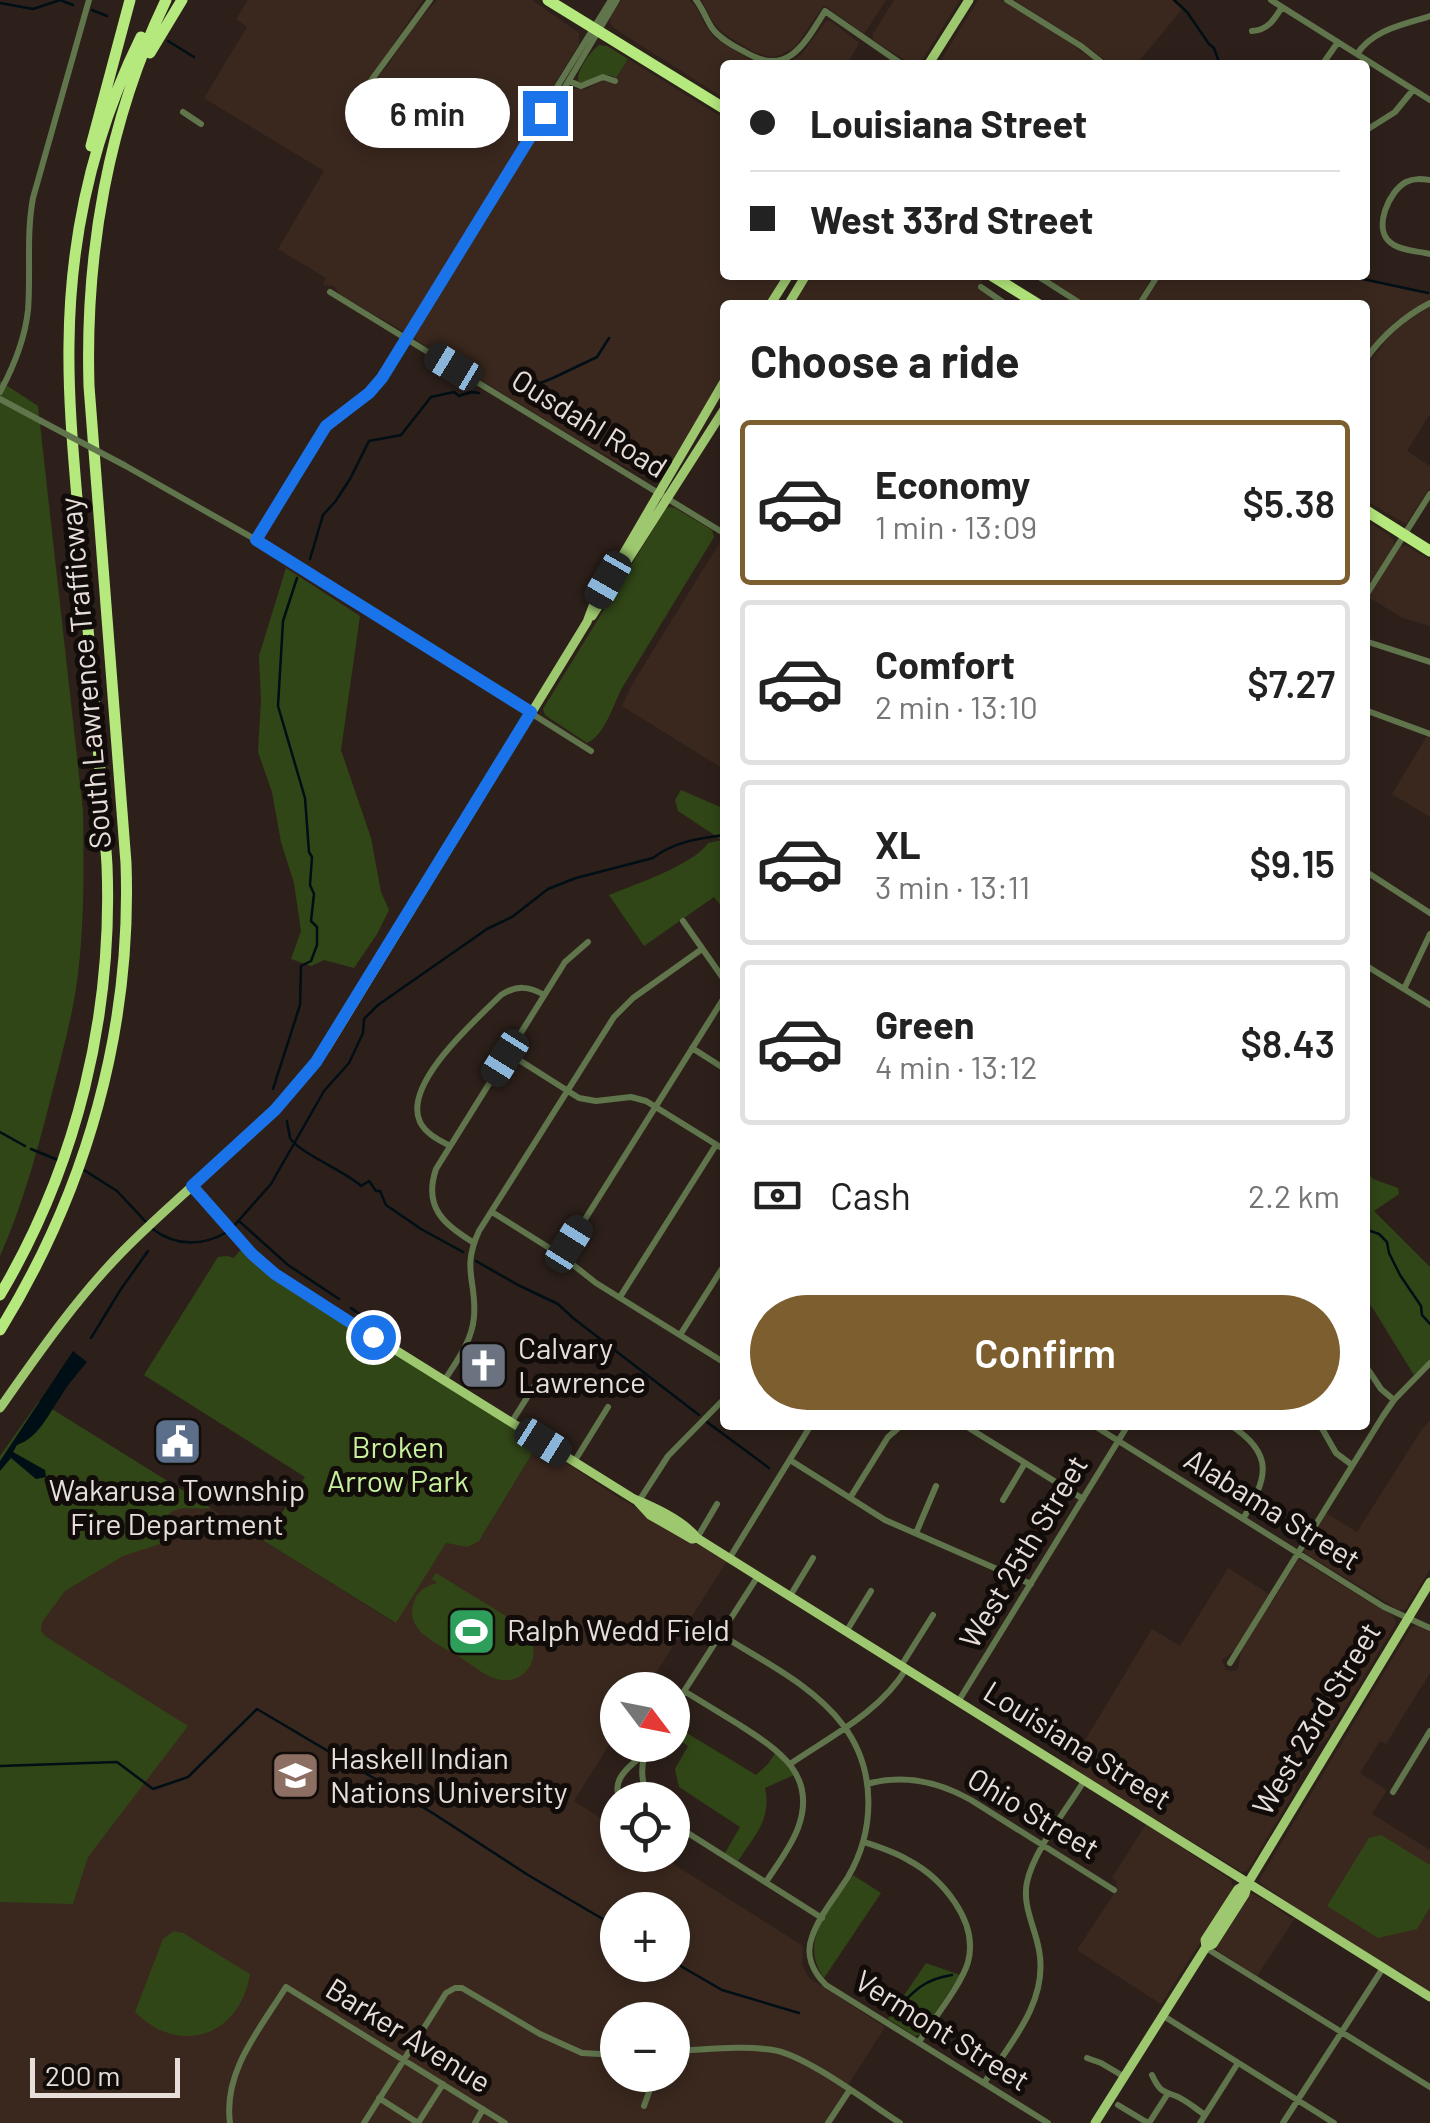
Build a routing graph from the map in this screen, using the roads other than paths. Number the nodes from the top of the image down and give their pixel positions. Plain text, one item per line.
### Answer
1 (89, 0) edge
2 (130, 0) edge
3 (163, 0) edge
4 (182, 0) edge
5 (430, 0) edge
6 (548, 0) edge
7 (614, 0) edge
8 (696, 0) edge
9 (969, 0) edge
10 (1008, 0) edge
11 (1270, 0) edge
12 (1282, 7) junction
13 (1430, 16) edge
14 (596, 30) junction
15 (1252, 31) dead end
16 (1338, 42) junction
17 (1357, 54) junction
18 (763, 60) edge
19 (778, 60) edge
20 (896, 60) edge
21 (931, 60) edge
22 (1099, 60) edge
23 (1325, 60) edge
24 (1366, 60) edge
25 (1370, 62) edge
26 (569, 80) junction
27 (615, 81) dead end
28 (1413, 90) junction
29 (359, 97) dead end
30 (1430, 100) edge
31 (720, 106) edge
32 (183, 112) dead end
33 (545, 113) junction
34 (201, 124) dead end
35 (1370, 128) edge
36 (109, 164) junction
37 (1430, 180) edge
38 (1430, 254) edge
39 (73, 265) junction
40 (999, 280) edge
41 (1042, 280) edge
42 (981, 288) dead end
43 (330, 292) dead end
44 (999, 300) edge
45 (1031, 300) edge
46 (1068, 300) edge
47 (1430, 303) edge
48 (406, 338) junction
49 (1370, 354) edge
50 (720, 388) edge
51 (0, 396) edge
52 (710, 404) junction
53 (720, 416) edge
54 (702, 444) junction
55 (1430, 494) edge
56 (663, 496) junction
57 (1370, 513) edge
58 (720, 531) edge
59 (1405, 535) junction
60 (256, 540) junction
61 (1430, 550) edge
62 (1370, 589) edge
63 (1370, 643) edge
64 (1430, 662) edge
65 (531, 712) junction
66 (1370, 712) edge
67 (1430, 734) edge
68 (592, 751) dead end
69 (1370, 874) edge
70 (1430, 913) edge
71 (682, 921) dead end
72 (1430, 934) edge
73 (588, 942) dead end
74 (702, 948) junction
75 (1370, 967) edge
76 (720, 973) edge
77 (1404, 989) junction
78 (544, 995) junction
79 (720, 1004) edge
80 (1430, 1005) edge
81 (692, 1048) junction
82 (508, 1053) junction
83 (720, 1066) edge
84 (567, 1091) junction
85 (656, 1107) junction
86 (716, 1144) junction
87 (450, 1146) junction
88 (720, 1147) edge
89 (192, 1186) junction
90 (492, 1212) junction
91 (474, 1243) junction
92 (562, 1256) junction
93 (720, 1272) edge
94 (0, 1295) edge
95 (620, 1298) junction
96 (0, 1330) edge
97 (680, 1335) junction
98 (720, 1360) edge
99 (1430, 1364) edge
100 (1370, 1373) edge
101 (540, 1377) dead end
102 (444, 1381) junction
103 (1394, 1400) junction
104 (720, 1403) edge
105 (608, 1407) dead end
106 (0, 1408) edge
107 (512, 1423) junction
108 (809, 1430) edge
109 (896, 1430) edge
110 (972, 1430) edge
111 (1101, 1430) edge
112 (1125, 1430) edge
113 (1236, 1430) edge
114 (1323, 1430) edge
115 (1118, 1441) junction
116 (790, 1460) junction
117 (574, 1462) junction
118 (1025, 1463) junction
119 (1352, 1465) junction
120 (936, 1486) dead end
121 (850, 1498) junction
122 (1083, 1499) junction
123 (1002, 1500) dead end
124 (638, 1502) junction
125 (718, 1504) dead end
126 (1243, 1519) junction
127 (916, 1534) junction
128 (697, 1538) junction
129 (1298, 1553) junction
130 (729, 1558) junction
131 (813, 1558) dead end
132 (758, 1576) junction
133 (1430, 1582) edge
134 (1031, 1584) junction
135 (871, 1591) dead end
136 (790, 1596) junction
137 (932, 1615) dead end
138 (1408, 1618) junction
139 (1430, 1628) edge
140 (846, 1632) junction
141 (720, 1634) junction
142 (1230, 1663) dead end
143 (903, 1668) junction
144 (690, 1682) edge
145 (690, 1695) edge
146 (958, 1702) junction
147 (844, 1726) junction
148 (1430, 1730) edge
149 (635, 1762) edge
150 (790, 1764) junction
151 (1084, 1781) junction
152 (618, 1782) edge
153 (867, 1784) junction
154 (1392, 1792) dead end
155 (690, 1834) edge
156 (864, 1842) junction
157 (1044, 1846) junction
158 (766, 1882) junction
159 (1248, 1883) junction
160 (1114, 1890) dead end
161 (822, 1918) junction
162 (1206, 1948) junction
163 (1383, 1968) junction
164 (1430, 1997) edge
165 (1162, 2015) junction
166 (1342, 2032) junction
167 (918, 2042) junction
168 (690, 2052) edge
169 (600, 2054) edge
170 (1086, 2058) dead end
171 (403, 2060) junction
172 (1238, 2063) junction
173 (1152, 2075) dead end
174 (1123, 2076) junction
175 (984, 2083) junction
176 (442, 2084) junction
177 (1430, 2088) edge
178 (849, 2090) junction
179 (649, 2092) edge
180 (1168, 2095) junction
181 (379, 2098) junction
182 (1298, 2100) junction
183 (1118, 2105) dead end
184 (644, 2106) dead end
185 (483, 2109) junction
186 (1205, 2115) junction
187 (230, 2123) edge
188 (364, 2123) edge
189 (418, 2123) edge
190 (475, 2123) edge
191 (505, 2123) edge
192 (828, 2123) edge
193 (900, 2123) edge
194 (1048, 2123) edge
195 (1094, 2123) edge
196 (1149, 2123) edge
197 (1200, 2123) edge
198 (1284, 2123) edge
199 (1334, 2123) edge

1 - 51 street
2 - 39 highway
3 - 36 highway, South Lawrence Trafficway
3 - 39 highway, South Lawrence Trafficway
4 - 36 highway
5 - 29 street
6 - 14 highway
7 - 14 street
8 - 18 street
9 - 21 main road
10 - 22 street
11 - 12 street
12 - 15 street
12 - 16 street
13 - 17 street
14 - 26 street
14 - 31 highway
14 - 33 street
16 - 17 street
16 - 23 street
17 - 24 street
19 - 20 street
25 - 28 street
26 - 27 street
26 - 33 street
28 - 30 street
28 - 35 street
32 - 34 street
33 - 48 street
36 - 96 highway, South Lawrence Trafficway
37 - 38 street
39 - 94 highway, South Lawrence Trafficway
40 - 45 highway
41 - 46 street
42 - 44 street
43 - 48 street, Ousdahl Road
47 - 49 street
48 - 56 street, Ousdahl Road
48 - 60 street
50 - 52 main road
51 - 60 street, bridge
52 - 54 main road
52 - 56 main road
53 - 54 main road
54 - 56 main road
55 - 59 street
56 - 58 street, Ousdahl Road
56 - 65 main road
57 - 59 highway
59 - 61 highway
59 - 62 street
60 - 65 street
63 - 64 street
65 - 68 street
65 - 89 main road
66 - 67 street
69 - 70 street
71 - 74 street
72 - 77 street
73 - 78 street
74 - 76 street
74 - 84 street
75 - 77 street
77 - 80 street
78 - 82 street
78 - 87 street
79 - 81 street
81 - 83 street
81 - 85 street
82 - 84 street
82 - 87 street
84 - 85 street
84 - 90 street
85 - 86 street
85 - 92 street
86 - 88 street
86 - 95 street
87 - 91 street
89 - 102 main road, Louisiana Street
89 - 106 main road
90 - 91 street
90 - 92 street
91 - 102 street
92 - 95 street
93 - 97 street
95 - 97 street
97 - 98 street
99 - 103 street
100 - 103 street
101 - 107 street
102 - 107 main road, Louisiana Street
103 - 119 street
104 - 124 street
105 - 117 street
107 - 117 main road, Louisiana Street
108 - 116 street
109 - 121 street
110 - 118 street
111 - 115 street, Alabama Street
112 - 115 street, West 25th Street
113 - 126 street
114 - 119 street
115 - 122 street, West 25th Street
115 - 126 street, Alabama Street
116 - 121 street
116 - 130 street
117 - 124 main road, Louisiana Street
118 - 122 street
118 - 123 street
119 - 129 street
120 - 127 street
121 - 127 street
122 - 134 street, West 25th Street
124 - 128 main road, Louisiana Street
125 - 128 street
126 - 129 street, Alabama Street
127 - 134 street
128 - 130 main road, Louisiana Street
129 - 138 street, Alabama Street
129 - 142 street
130 - 132 main road, Louisiana Street
131 - 136 street
132 - 136 main road, Louisiana Street
132 - 141 street
133 - 138 main road, West 23rd Street
134 - 146 street, West 25th Street
135 - 140 street
136 - 140 main road, Louisiana Street
137 - 143 street
138 - 139 street, Alabama Street
138 - 159 main road, West 23rd Street
140 - 143 main road, Louisiana Street
141 - 144 street
141 - 147 street
143 - 146 main road, Louisiana Street
143 - 147 street
145 - 150 street
146 - 151 main road, Louisiana Street
147 - 150 street
147 - 153 street
148 - 154 street
149 - 152 street
150 - 158 street
151 - 157 street
151 - 159 main road, Louisiana Street
153 - 156 street
153 - 157 street, Ohio Street
155 - 158 street
156 - 161 street
156 - 167 street
157 - 160 street, Ohio Street
157 - 175 street
158 - 161 street
159 - 162 main road, West 23rd Street
159 - 163 main road, Louisiana Street
161 - 167 street, Vermont Street
162 - 165 main road, West 23rd Street
162 - 166 street
163 - 164 main road, Louisiana Street
163 - 166 street
165 - 172 street
165 - 174 main road, West 23rd Street
166 - 177 street
166 - 182 street
167 - 175 street, Vermont Street
168 - 178 street
169 - 171 street
170 - 174 street
171 - 176 street, Barker Avenue
171 - 181 street
171 - 187 street, Barker Avenue
172 - 182 street
172 - 186 street
173 - 180 street
174 - 195 main road, West 23rd Street
175 - 194 street, Vermont Street
176 - 185 street, Barker Avenue
176 - 189 street
178 - 192 street
178 - 193 street
179 - 184 street
180 - 186 street
180 - 196 street
181 - 188 street
181 - 189 street
182 - 198 street
182 - 199 street
183 - 196 street
185 - 190 street
185 - 191 street, Barker Avenue
186 - 197 street

